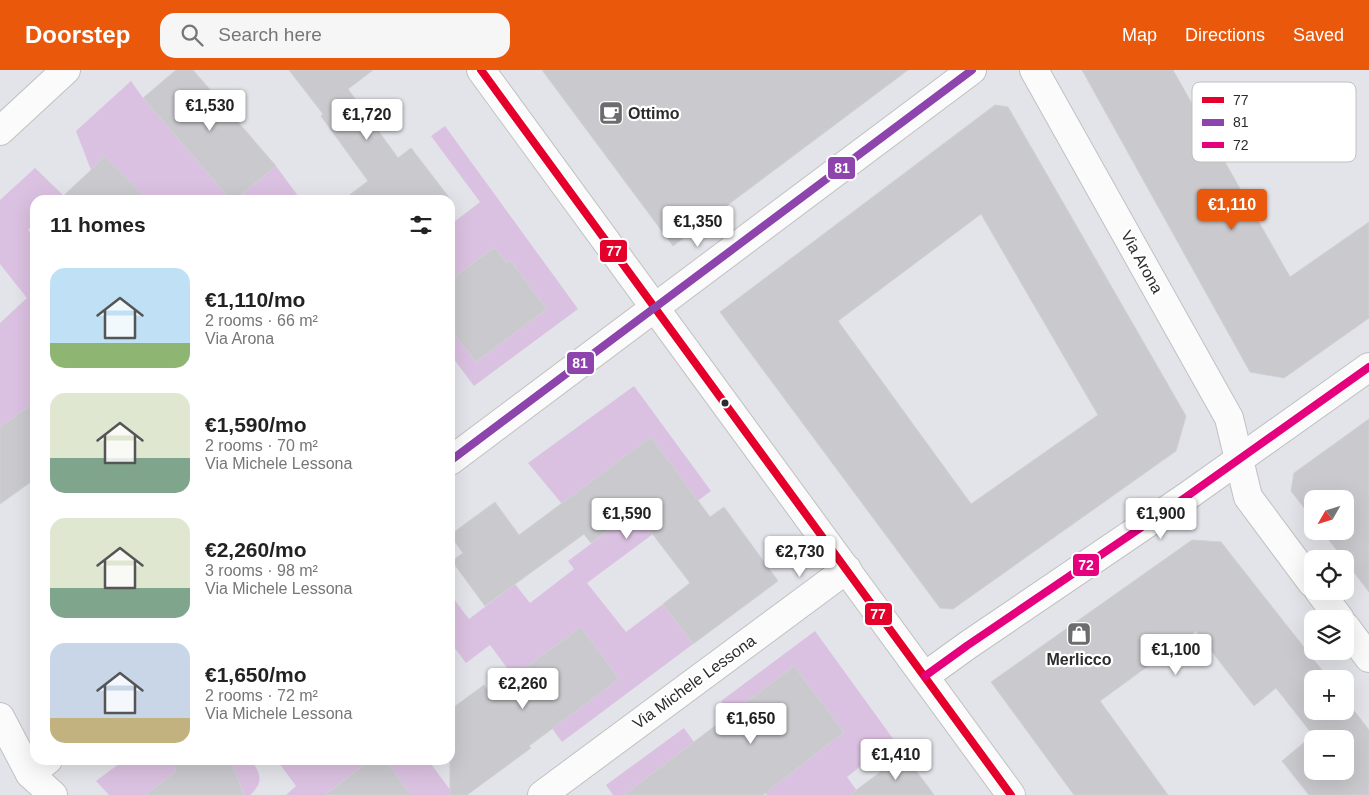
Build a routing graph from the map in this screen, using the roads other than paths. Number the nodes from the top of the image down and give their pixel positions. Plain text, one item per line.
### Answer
1 (66, 70) edge
2 (481, 70) edge
3 (972, 70) edge
4 (1034, 70) edge
5 (0, 131) edge
6 (656, 309) junction
7 (1369, 366) edge
8 (455, 457) edge
9 (1238, 459) junction
10 (848, 569) junction
11 (1304, 572) edge
12 (925, 676) junction
13 (0, 717) edge
14 (30, 755) edge
15 (39, 767) edge
16 (53, 795) edge
17 (542, 795) edge
18 (1011, 795) edge

1 - 5 street
2 - 6 street
3 - 6 street
4 - 9 street, Via Arona
6 - 8 street
6 - 10 street
7 - 9 street
9 - 11 street, Via Arona
9 - 12 street
10 - 12 street
10 - 17 street, Via Michele Lessona
12 - 18 street
13 - 14 street
15 - 16 street

